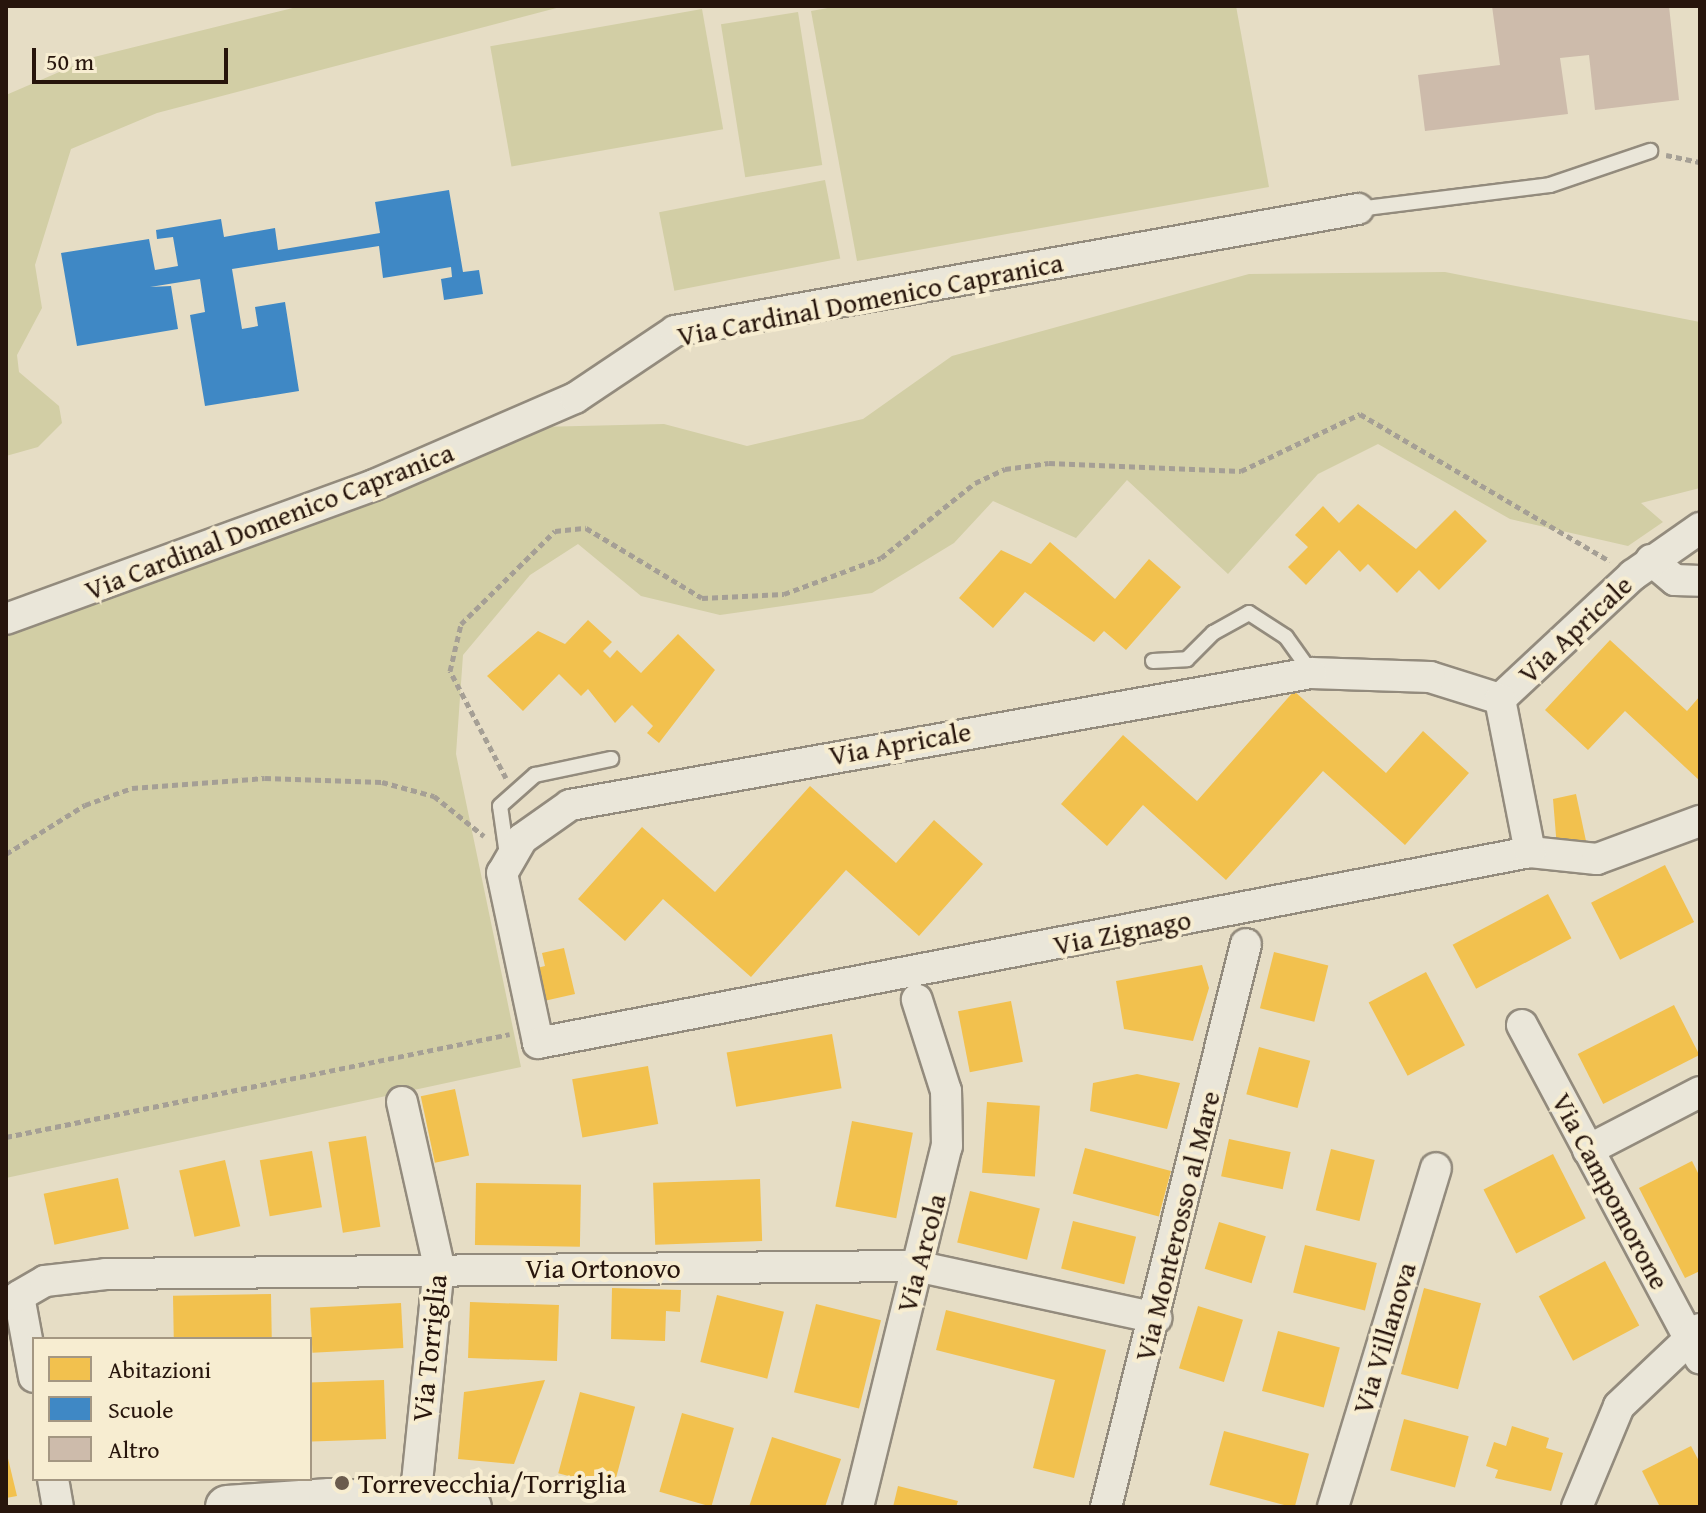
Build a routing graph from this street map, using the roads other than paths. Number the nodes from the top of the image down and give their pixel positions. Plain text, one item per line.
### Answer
1 (1650, 151) road end
2 (1358, 209) joint
3 (1700, 528) edge
4 (1642, 567) junction
5 (1700, 581) edge
6 (6, 619) edge
7 (1153, 661) dead end
8 (1311, 673) junction
9 (1500, 699) junction
10 (611, 759) dead end
11 (1700, 821) edge
12 (1530, 852) junction
13 (507, 855) junction
14 (1246, 944) dead end
15 (917, 1000) dead end
16 (1522, 1025) dead end
17 (1700, 1092) edge
18 (402, 1102) dead end
19 (1588, 1150) junction
20 (1436, 1168) dead end
21 (439, 1266) junction
22 (916, 1266) junction
23 (1156, 1318) junction
24 (1696, 1340) edge
25 (32, 1366) edge
26 (53, 1481) edge
27 (415, 1503) junction
28 (58, 1507) edge
29 (227, 1507) edge
30 (470, 1507) edge
31 (858, 1507) edge
32 (1106, 1507) edge
33 (1333, 1507) edge
34 (1577, 1507) edge

1 - 2 lane
2 - 6 street, Via Cardinal Domenico Capranica
3 - 4 street, Via Apricale
4 - 5 street, Via Apricale
4 - 9 street, Via Apricale
7 - 8 lane
8 - 9 street, Via Apricale
8 - 13 street, Via Apricale
9 - 12 street, Via Apricale
10 - 13 lane
11 - 12 street, Via Zignago
12 - 13 street, Via Zignago
14 - 23 street, Via Monterosso al Mare
15 - 22 street, Via Arcola
16 - 19 street, Via Campomorone
17 - 19 street
18 - 21 street, Via Torriglia
19 - 24 street, Via Campomorone
20 - 33 street, Via Villanova
21 - 22 street, Via Ortonovo
21 - 25 street, Via Ortonovo
21 - 27 street, Via Torriglia
22 - 23 street, Via Ortonovo
22 - 31 street, Via Arcola
23 - 32 street, Via Monterosso al Mare
24 - 34 street
26 - 28 street
27 - 29 main road
27 - 30 main road

